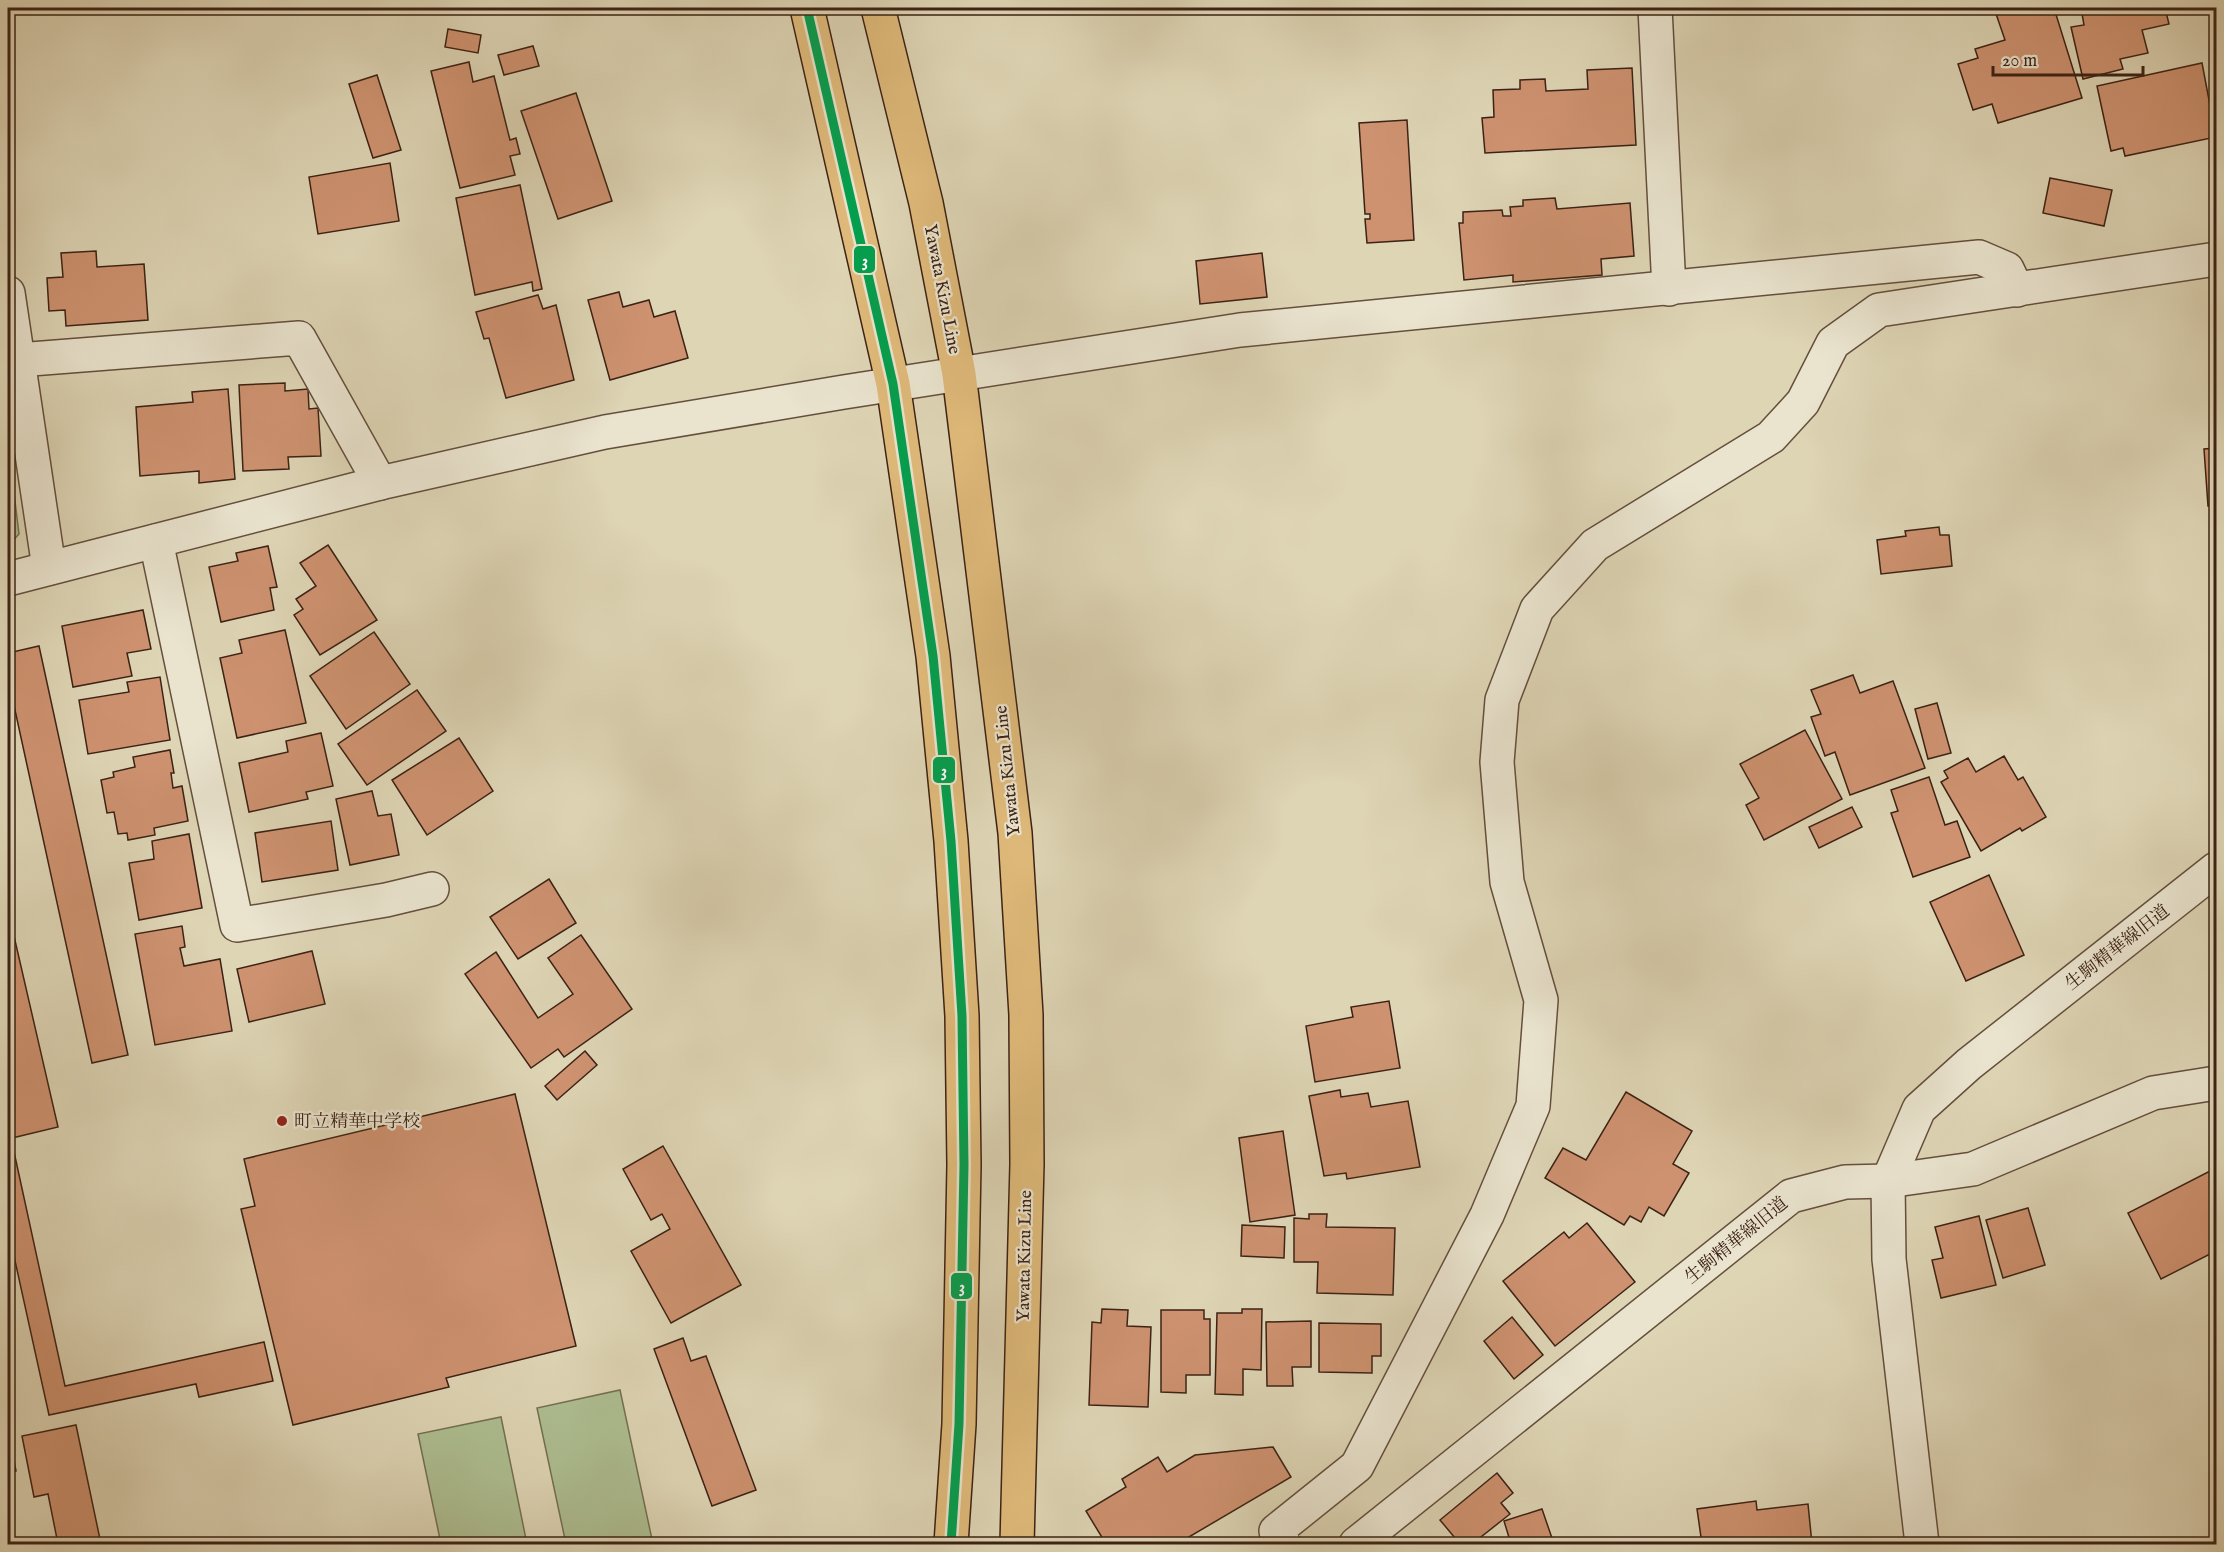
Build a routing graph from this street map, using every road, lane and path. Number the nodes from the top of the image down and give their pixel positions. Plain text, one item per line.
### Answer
1 (807, 8) edge
2 (878, 8) edge
3 (1655, 8) edge
4 (2217, 259) edge
5 (1669, 289) junction
6 (2017, 290) junction
7 (8, 293) edge
8 (18, 360) junction
9 (959, 374) junction
10 (893, 384) junction
11 (380, 483) junction
12 (156, 541) junction
13 (49, 568) junction
14 (8, 579) edge
15 (2217, 869) edge
16 (432, 890) dead end
17 (2217, 1083) edge
18 (1888, 1181) junction
19 (951, 1545) edge
20 (1017, 1545) edge
21 (1284, 1545) edge
22 (1356, 1545) edge
23 (1922, 1545) edge

1 - 10 main road
2 - 9 main road, Yawata Kizu Line
3 - 5 street
4 - 6 street
5 - 6 street
5 - 9 street
6 - 21 street
7 - 8 street
8 - 11 street
8 - 13 street
9 - 10 street
9 - 20 main road, Yawata Kizu Line
10 - 11 street
10 - 19 main road
11 - 12 street
12 - 13 street
12 - 16 street
13 - 14 street
15 - 18 street, 生駒精華線旧道
17 - 18 street
18 - 22 street, 生駒精華線旧道
18 - 23 street

